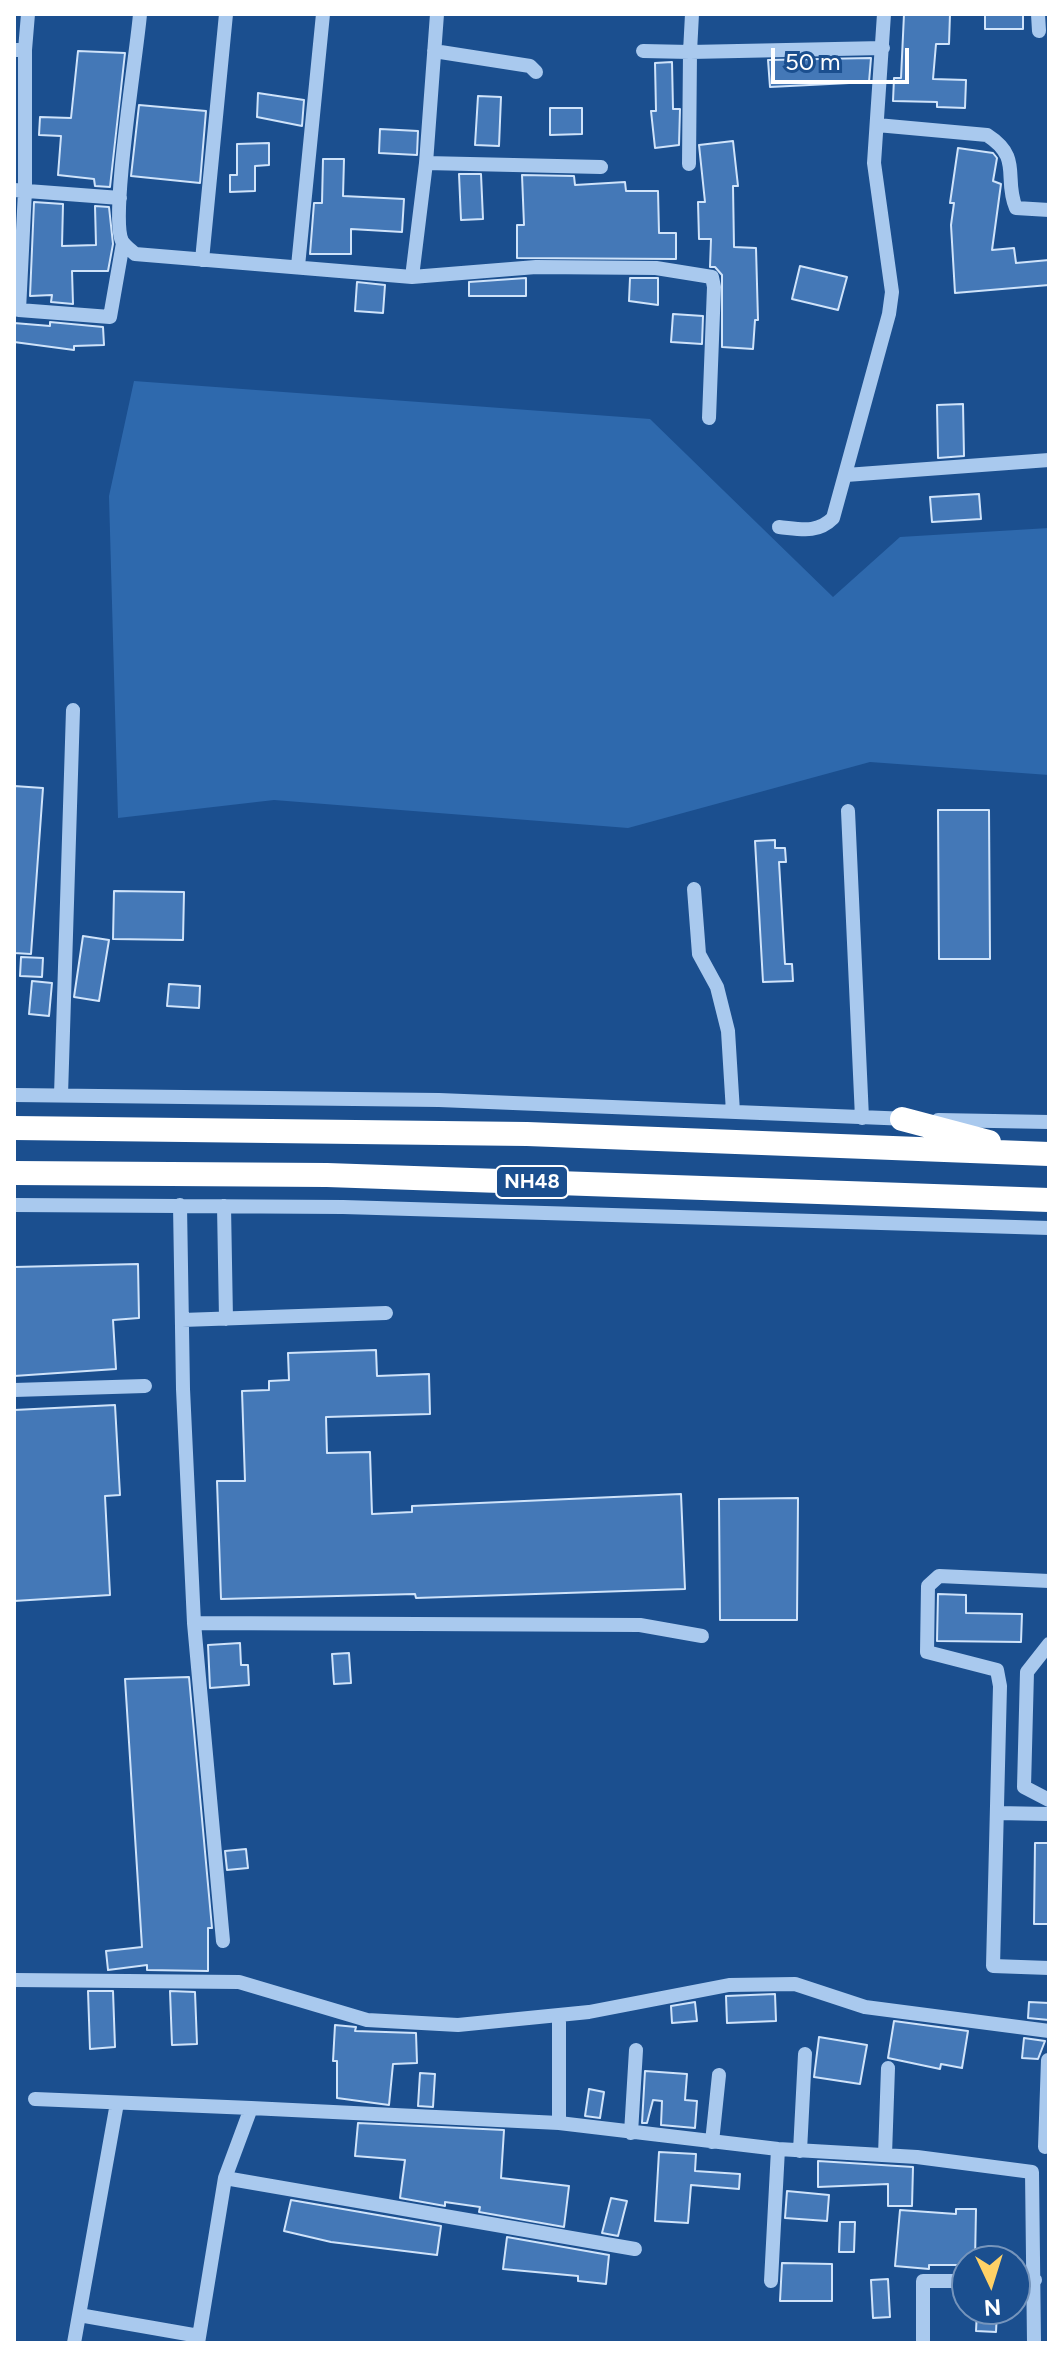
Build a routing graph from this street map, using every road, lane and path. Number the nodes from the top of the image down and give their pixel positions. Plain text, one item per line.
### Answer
1 (28, 14) edge
2 (140, 14) edge
3 (226, 14) edge
4 (323, 14) edge
5 (437, 14) edge
6 (692, 14) edge
7 (884, 14) edge
8 (1038, 14) edge
9 (1039, 31) dead end
10 (883, 48) junction
11 (20, 50) edge
12 (434, 51) junction
13 (643, 51) dead end
14 (690, 52) junction
15 (536, 72) dead end
16 (877, 125) junction
17 (426, 163) junction
18 (689, 164) dead end
19 (601, 167) dead end
20 (19, 190) edge
21 (120, 198) junction
22 (1049, 210) edge
23 (123, 243) junction
24 (202, 260) junction
25 (298, 266) junction
26 (412, 277) junction
27 (709, 418) dead end
28 (1049, 460) edge
29 (846, 475) junction
30 (779, 527) dead end
31 (73, 710) dead end
32 (848, 811) dead end
33 (694, 889) dead end
34 (14, 1095) edge
35 (61, 1095) junction
36 (733, 1112) junction
37 (862, 1118) junction
38 (902, 1119) junction
39 (1049, 1122) edge
40 (14, 1128) edge
41 (1049, 1153) edge
42 (14, 1173) edge
43 (1049, 1200) edge
44 (14, 1205) edge
45 (180, 1205) junction
46 (224, 1206) junction
47 (1049, 1228) edge
48 (386, 1313) dead end
49 (226, 1319) junction
50 (182, 1320) junction
51 (145, 1386) dead end
52 (14, 1390) edge
53 (1049, 1581) edge
54 (194, 1623) junction
55 (702, 1636) dead end
56 (1049, 1644) edge
57 (1049, 1800) edge
58 (997, 1813) junction
59 (1049, 1814) edge
60 (223, 1941) dead end
61 (1049, 1968) edge
62 (14, 1980) edge
63 (559, 2015) junction
64 (1049, 2031) edge
65 (636, 2050) dead end
66 (805, 2054) dead end
67 (1048, 2060) edge
68 (888, 2068) dead end
69 (719, 2075) dead end
70 (35, 2099) dead end
71 (117, 2103) junction
72 (251, 2108) junction
73 (559, 2123) junction
74 (631, 2133) junction
75 (712, 2142) junction
76 (1047, 2147) edge
77 (778, 2149) junction
78 (800, 2151) junction
79 (885, 2155) junction
80 (1032, 2172) junction
81 (225, 2178) junction
82 (635, 2249) dead end
83 (1031, 2280) edge
84 (1035, 2280) junction
85 (771, 2281) dead end
86 (951, 2281) edge
87 (79, 2315) junction
88 (199, 2340) edge
89 (74, 2343) edge
90 (923, 2343) edge
91 (1034, 2343) edge

1 - 11 street
2 - 21 street
3 - 24 street
4 - 25 street
5 - 12 street
6 - 14 street
7 - 10 street
8 - 9 street
10 - 14 street
10 - 16 street
11 - 20 street
12 - 15 street
12 - 17 street
13 - 14 street
14 - 18 street
16 - 22 street
16 - 29 street
17 - 19 street
17 - 26 street
20 - 21 street
20 - 23 street
21 - 23 street
23 - 24 street
24 - 25 street
25 - 26 street
26 - 27 street
28 - 29 street
29 - 30 street
31 - 35 street
32 - 37 street
33 - 36 street
34 - 35 street
35 - 36 street
36 - 37 street
37 - 38 street
38 - 39 street
38 - 41 highway
40 - 41 highway, NH48
42 - 43 highway, NH48
44 - 45 street
45 - 46 street
45 - 50 street
46 - 47 street
46 - 49 street
48 - 49 street
49 - 50 street
50 - 54 street
51 - 52 street
53 - 58 street
54 - 55 street
54 - 60 street
56 - 57 street
58 - 59 street
58 - 61 street
62 - 63 street
63 - 64 street
63 - 73 street
65 - 74 street
66 - 78 street
67 - 76 street
68 - 79 street
69 - 75 street
70 - 71 street
71 - 72 street
71 - 87 street
72 - 73 street
72 - 81 street
73 - 74 street
74 - 75 street
75 - 77 street
76 - 80 street
77 - 78 street
77 - 85 street
78 - 79 street
79 - 80 street
80 - 84 street
81 - 82 street
81 - 88 street
83 - 84 street
84 - 91 street
86 - 90 street
87 - 88 street
87 - 89 street

